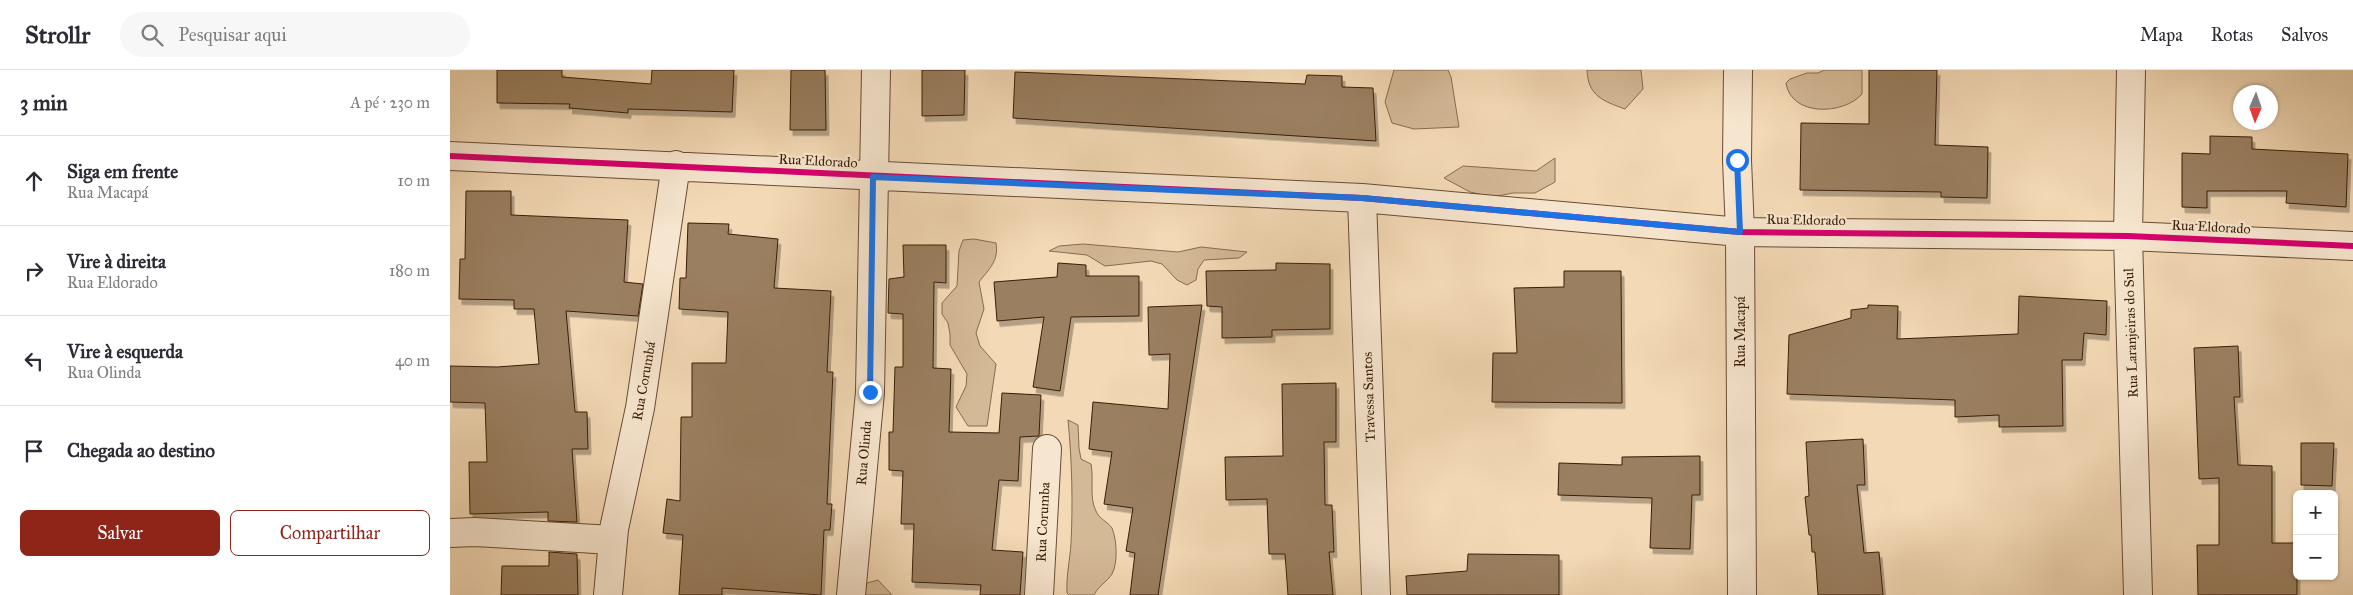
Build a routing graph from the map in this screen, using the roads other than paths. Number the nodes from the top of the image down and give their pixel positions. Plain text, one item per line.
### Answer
1 (876, 70) edge
2 (1738, 70) edge
3 (2131, 70) edge
4 (450, 156) edge
5 (676, 166) junction
6 (873, 177) junction
7 (1362, 198) junction
8 (1740, 232) junction
9 (2128, 236) junction
10 (2353, 246) edge
11 (1047, 450) dead end
12 (450, 533) edge
13 (613, 540) junction
14 (608, 595) edge
15 (851, 595) edge
16 (1038, 595) edge
17 (1376, 595) edge
18 (1742, 595) edge
19 (2138, 595) edge

1 - 6 street, Rua Olinda
2 - 8 street, Rua Macapá
3 - 9 street, Rua Laranjeiras do Sul
4 - 5 street, Rua Eldorado
5 - 6 street, Rua Eldorado
5 - 13 street, Rua Corumbá
6 - 7 street, Rua Eldorado
6 - 15 street, Rua Olinda
7 - 8 street, Rua Eldorado
7 - 17 street, Travessa Santos
8 - 9 street, Rua Eldorado
8 - 18 street, Rua Macapá
9 - 10 street, Rua Eldorado
9 - 19 street, Rua Laranjeiras do Sul
11 - 16 street, Rua Corumba
12 - 13 street
13 - 14 street, Rua Corumbá

